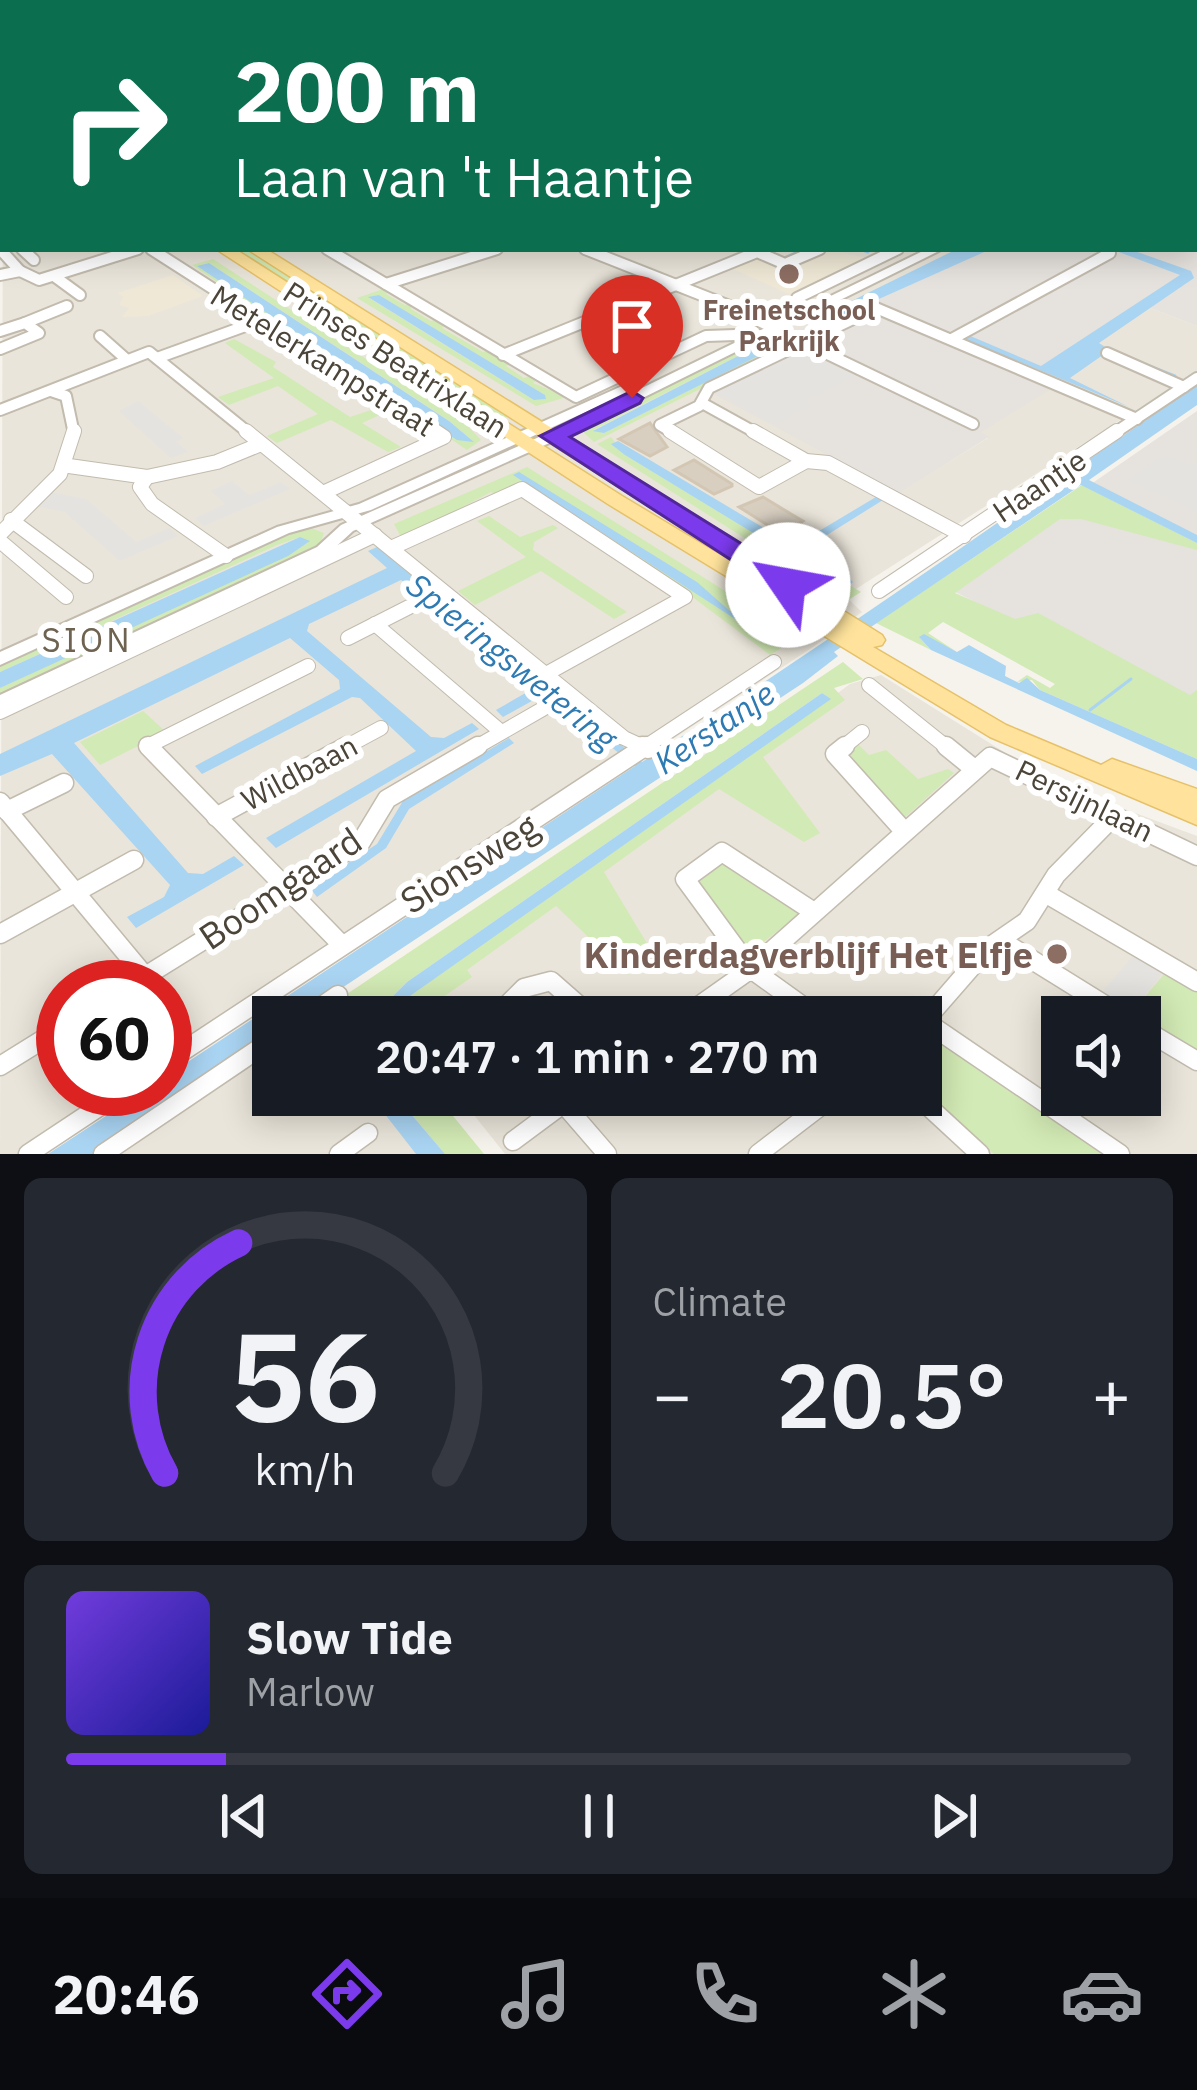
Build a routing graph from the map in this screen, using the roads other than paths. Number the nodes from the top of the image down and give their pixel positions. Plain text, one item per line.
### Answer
1 (3, 252) edge
2 (25, 252) edge
3 (129, 252) edge
4 (156, 252) edge
5 (229, 252) edge
6 (259, 252) edge
7 (335, 252) edge
8 (487, 252) edge
9 (592, 252) edge
10 (757, 252) edge
11 (757, 252) edge
12 (813, 252) edge
13 (892, 252) edge
14 (912, 252) edge
15 (930, 252) edge
16 (1103, 252) edge
17 (34, 260) dead end
18 (865, 265) junction
19 (890, 267) junction
20 (20, 271) junction
21 (0, 275) edge
22 (54, 276) junction
23 (39, 280) junction
24 (386, 284) junction
25 (672, 284) junction
26 (52, 294) dead end
27 (80, 295) dead end
28 (67, 306) dead end
29 (794, 307) junction
30 (259, 322) junction
31 (26, 323) junction
32 (766, 324) junction
33 (0, 331) edge
34 (736, 335) junction
35 (100, 336) dead end
36 (952, 339) junction
37 (802, 342) junction
38 (0, 350) edge
39 (1107, 353) dead end
40 (153, 355) junction
41 (503, 355) junction
42 (128, 360) junction
43 (1191, 382) edge
44 (66, 390) junction
45 (0, 394) edge
46 (702, 399) junction
47 (7, 407) edge
48 (1137, 419) junction
49 (973, 424) dead end
50 (536, 437) junction
51 (261, 444) junction
52 (806, 461) junction
53 (69, 466) junction
54 (144, 482) junction
55 (325, 492) junction
56 (11, 520) junction
57 (362, 524) junction
58 (327, 530) junction
59 (964, 536) junction
60 (0, 537) edge
61 (391, 548) junction
62 (226, 556) junction
63 (86, 576) dead end
64 (879, 591) dead end
65 (66, 597) dead end
66 (409, 607) dead end
67 (375, 624) junction
68 (851, 634) junction
69 (348, 638) dead end
70 (0, 659) edge
71 (774, 662) dead end
72 (308, 666) dead end
73 (546, 674) junction
74 (868, 685) dead end
75 (0, 702) edge
76 (546, 707) dead end
77 (0, 712) edge
78 (381, 728) dead end
79 (500, 730) junction
80 (862, 732) dead end
81 (638, 756) junction
82 (973, 768) junction
83 (64, 783) dead end
84 (1197, 799) edge
85 (5, 813) edge
86 (1197, 816) edge
87 (216, 817) junction
88 (1112, 819) junction
89 (904, 831) junction
90 (1197, 856) edge
91 (134, 860) dead end
92 (286, 890) junction
93 (76, 892) junction
94 (1050, 896) junction
95 (814, 912) junction
96 (0, 934) edge
97 (1005, 943) junction
98 (340, 944) junction
99 (133, 960) edge
100 (172, 960) edge
101 (752, 969) junction
102 (1197, 982) edge
103 (523, 996) edge
104 (569, 996) edge
105 (713, 996) edge
106 (789, 996) edge
107 (1090, 996) edge
108 (942, 1001) edge
109 (942, 1033) edge
110 (1161, 1040) edge
111 (36, 1044) edge
112 (192, 1045) edge
113 (252, 1053) edge
114 (1197, 1061) edge
115 (0, 1066) edge
116 (85, 1116) edge
117 (544, 1116) edge
118 (578, 1116) edge
119 (809, 1116) edge
120 (939, 1116) edge
121 (368, 1133) dead end
122 (513, 1142) dead end
123 (763, 1153) edge
124 (28, 1154) edge
125 (103, 1154) edge
126 (339, 1154) edge
127 (607, 1154) edge
128 (980, 1154) edge
129 (1120, 1154) edge

1 - 20 street
2 - 17 street
3 - 22 street
4 - 30 street, Metelerkampstraat
5 - 50 main road, Prinses Beatrixlaan
6 - 50 main road, Prinses Beatrixlaan
7 - 24 street
8 - 24 street
9 - 25 street
10 - 25 street
11 - 12 street
13 - 18 street
14 - 19 street
15 - 19 street
16 - 36 street
18 - 19 street
18 - 29 street
19 - 29 street
19 - 32 street
20 - 21 street
20 - 23 street
22 - 23 street
22 - 27 street
23 - 26 street
24 - 41 street
25 - 32 street
25 - 41 street
28 - 31 street
29 - 32 street
30 - 40 street
30 - 55 street, Metelerkampstraat
31 - 33 street
31 - 38 street
32 - 34 street
32 - 37 street
32 - 50 street
34 - 41 street
34 - 50 street
35 - 42 street
36 - 37 street
36 - 48 street
37 - 46 street
37 - 49 street
39 - 43 street
40 - 42 street
40 - 51 street
42 - 44 street
43 - 48 street, Haantje
44 - 47 street
44 - 53 street
45 - 47 street
46 - 52 street
46 - 52 street
48 - 59 street, Haantje
50 - 57 street
50 - 68 main road, Prinses Beatrixlaan
51 - 54 street
51 - 55 street
52 - 59 street
53 - 54 street
53 - 56 street
54 - 62 street
55 - 57 street
56 - 60 street
56 - 63 street
57 - 58 street
57 - 61 street
57 - 77 street
58 - 62 street
58 - 75 street
59 - 64 street, Haantje
60 - 65 street
61 - 73 street
61 - 73 street
62 - 70 street
66 - 67 street
67 - 69 street
67 - 79 street
68 - 84 main road, Prinses Beatrixlaan
68 - 86 main road, Prinses Beatrixlaan
71 - 81 street, Sionsweg
72 - 87 street
73 - 81 street
74 - 82 street
76 - 79 street, Boomgaard
78 - 87 street, Wildbaan
79 - 92 street, Boomgaard
80 - 89 street
81 - 98 street, Sionsweg
82 - 88 street, Persijnlaan
82 - 89 street
83 - 85 street
85 - 93 street
87 - 92 street
88 - 90 street, Persijnlaan
88 - 94 street
89 - 95 street
91 - 93 street
92 - 98 street
92 - 100 street, Boomgaard
93 - 96 street
93 - 99 street
94 - 97 street
94 - 102 street
95 - 101 street
95 - 101 street
97 - 107 street
97 - 108 street
98 - 112 street, Sionsweg
101 - 105 street
101 - 106 street
103 - 104 street
109 - 129 street
110 - 114 street
111 - 115 street
113 - 125 street
116 - 124 street
117 - 122 street
118 - 127 street
119 - 123 street
120 - 128 street
121 - 126 street

